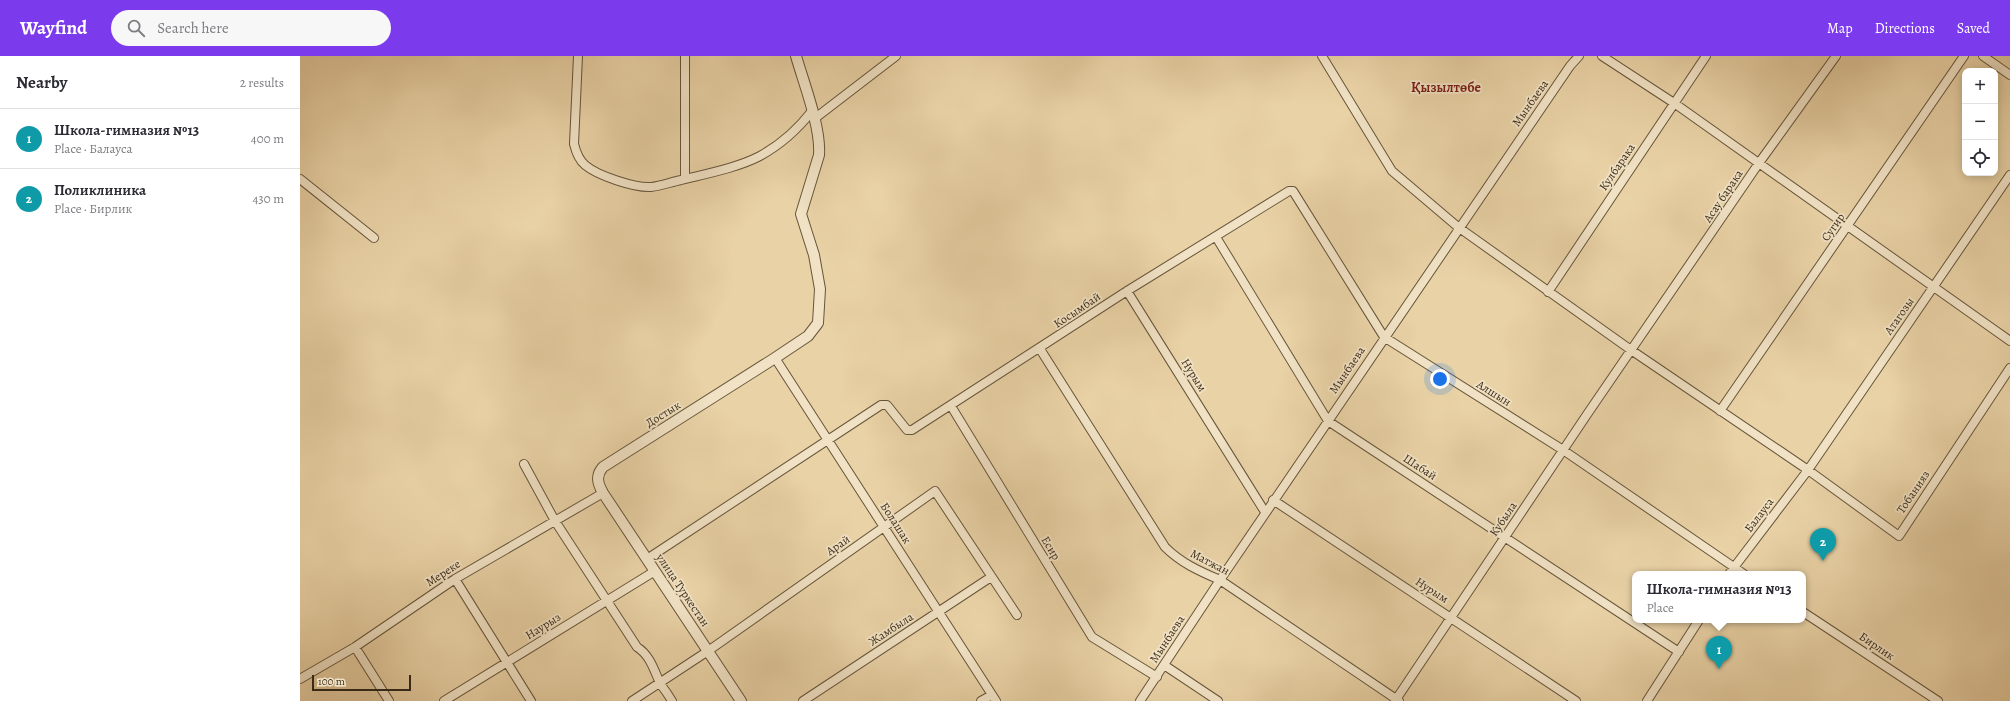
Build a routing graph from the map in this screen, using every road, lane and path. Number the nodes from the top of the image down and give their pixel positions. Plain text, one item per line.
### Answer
1 (578, 56) edge
2 (685, 56) edge
3 (796, 56) edge
4 (896, 56) edge
5 (1322, 56) edge
6 (1579, 56) edge
7 (1602, 56) edge
8 (1706, 56) edge
9 (1836, 56) edge
10 (1964, 56) edge
11 (1983, 56) edge
12 (2010, 75) edge
13 (1674, 103) junction
14 (813, 115) junction
15 (1759, 163) junction
16 (2010, 175) edge
17 (300, 179) edge
18 (685, 179) junction
19 (1292, 191) joint
20 (1848, 226) junction
21 (1458, 228) junction
22 (1216, 237) junction
23 (374, 238) dead end
24 (1934, 287) junction
25 (1127, 291) junction
26 (1548, 292) junction
27 (1384, 337) junction
28 (2010, 341) edge
29 (1040, 349) junction
30 (1632, 350) junction
31 (775, 358) junction
32 (2010, 368) edge
33 (951, 406) junction
34 (1720, 411) junction
35 (1328, 420) junction
36 (828, 440) junction
37 (1563, 450) junction
38 (524, 464) dead end
39 (1808, 470) junction
40 (603, 493) junction
41 (1273, 500) junction
42 (1265, 512) junction
43 (555, 521) junction
44 (885, 527) junction
45 (1505, 537) junction
46 (647, 559) junction
47 (655, 571) junction
48 (1731, 571) edge
49 (991, 577) junction
50 (455, 579) junction
51 (1220, 580) junction
52 (606, 602) junction
53 (939, 612) junction
54 (1806, 614) edge
55 (1017, 615) dead end
56 (1452, 617) junction
57 (1632, 621) edge
58 (1635, 623) edge
59 (1697, 623) edge
60 (355, 647) junction
61 (708, 651) junction
62 (1679, 652) junction
63 (507, 663) junction
64 (1164, 665) junction
65 (1156, 677) junction
66 (300, 679) edge
67 (661, 683) junction
68 (994, 698) edge
69 (1397, 700) edge
70 (389, 701) edge
71 (444, 701) edge
72 (531, 701) edge
73 (632, 701) edge
74 (672, 701) edge
75 (741, 701) edge
76 (803, 701) edge
77 (981, 701) edge
78 (1140, 701) edge
79 (1218, 701) edge
80 (1576, 701) edge
81 (1647, 701) edge
82 (1938, 701) edge

1 - 18 street
2 - 18 street
3 - 14 street
4 - 14 street
5 - 21 street
6 - 21 street, Мынбаева
7 - 13 street
8 - 13 street, Кулбарака
9 - 15 street, Асау барака
10 - 20 street, Сугир
11 - 12 street
13 - 15 street
13 - 26 street, Кулбарака
14 - 18 street
14 - 31 street
15 - 20 street
15 - 30 street, Асау барака
16 - 24 street, Атагозы
17 - 23 street
19 - 22 street, Косымбай
19 - 27 street, Алшын
20 - 24 street
20 - 34 street, Сугир
21 - 26 street
21 - 27 street, Мынбаева
22 - 25 street, Косымбай
22 - 35 street, Шабай
24 - 28 street
24 - 39 street, Атагозы
25 - 29 street, Косымбай
25 - 42 street, Нурым
26 - 30 street
27 - 35 street, Мынбаева
27 - 37 street, Алшын
29 - 33 street, Косымбай
29 - 51 street, Матжан
30 - 34 street
30 - 37 street, Кубыла
31 - 36 street, Болашак
31 - 40 street, Достык
32 - 39 street, Тобанияз
33 - 36 street, Косымбай
33 - 65 street, Есир
34 - 39 street
35 - 41 street, Мынбаева
35 - 45 street, Шабай
36 - 44 street, Болашак
36 - 46 street
37 - 45 street, Кубыла
37 - 48 street, Алшын
38 - 43 street
39 - 48 street, Балауса
40 - 43 street, Мереке
40 - 46 street, улица Туркестан
41 - 42 street, Мынбаева
41 - 56 street, Нурым
42 - 51 street, Мынбаева
43 - 50 street, Мереке
43 - 52 street
44 - 49 street, Арай
44 - 53 street, Болашак
44 - 61 street, Арай
45 - 56 street, Кубыла
45 - 57 street, Шабай
46 - 47 street, улица Туркестан
47 - 52 street, Наурыз
47 - 61 street, улица Туркестан
49 - 53 street, Жамбыла
49 - 55 street, Арай
50 - 60 street, Мереке
50 - 63 street
51 - 64 street, Мынбаева
51 - 69 street, Матжан
52 - 63 street, Наурыз
52 - 67 street
53 - 68 street, Болашак
53 - 76 street, Жамбыла
54 - 82 street, Бирлик
56 - 69 street, Кубыла
56 - 80 street, Нурым
58 - 62 street, Шабай
59 - 62 street
60 - 66 street, Мереке
60 - 70 street
61 - 67 street, Арай
61 - 75 street, улица Туркестан
62 - 81 street
63 - 71 street, Наурыз
63 - 72 street
64 - 65 street, Мынбаева
64 - 79 street
65 - 78 street, Мынбаева
67 - 73 street, Арай
67 - 74 street
68 - 77 street

